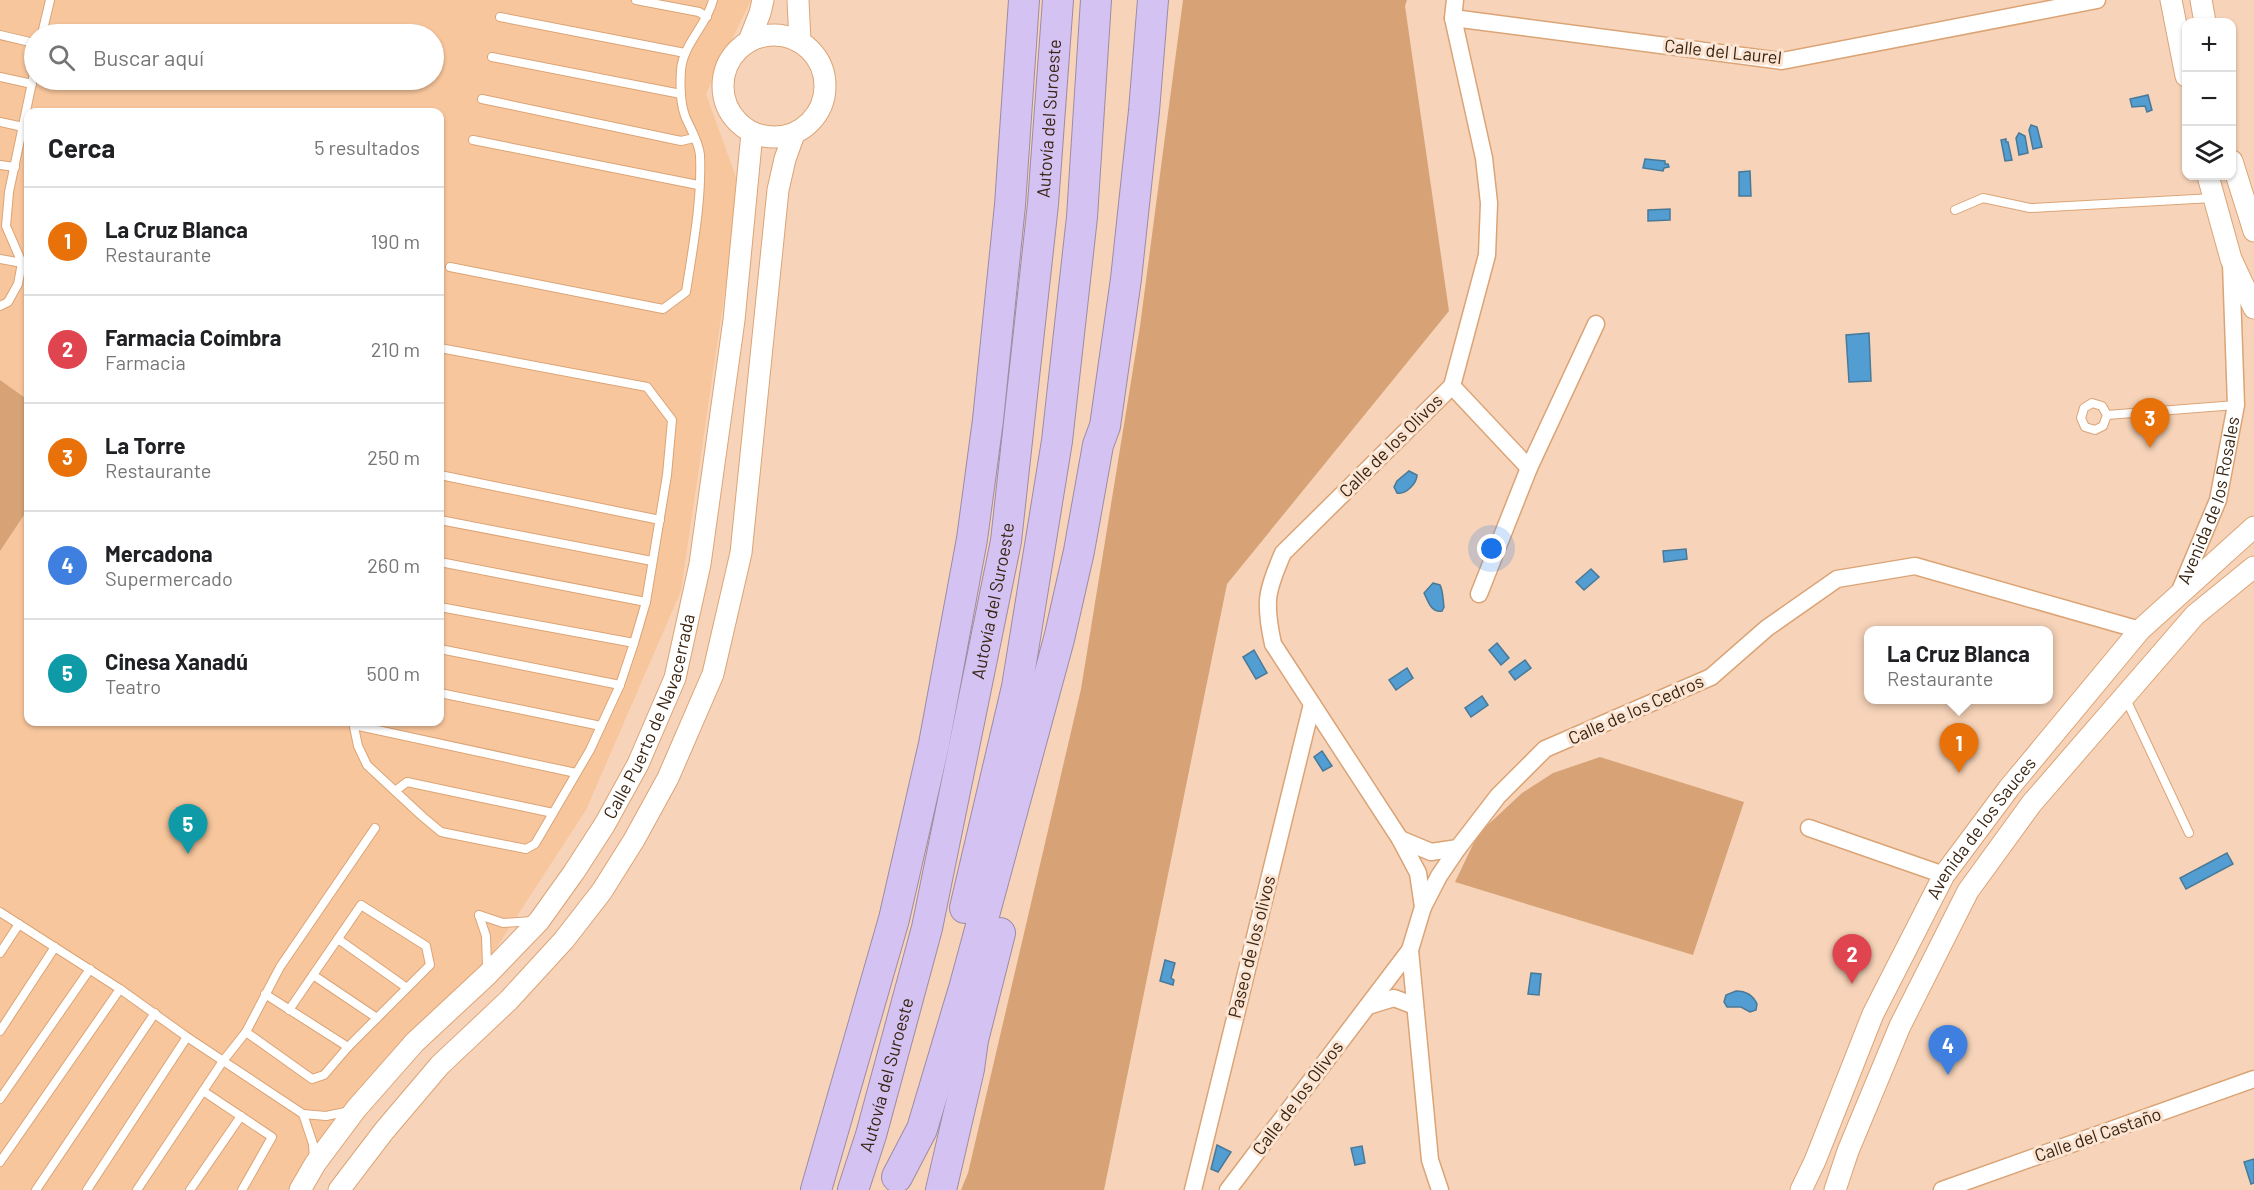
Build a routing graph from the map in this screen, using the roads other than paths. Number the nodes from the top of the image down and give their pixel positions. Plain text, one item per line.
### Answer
1 (48, 0) edge
2 (636, 0) edge
3 (713, 0) edge
4 (763, 0) edge
5 (798, 0) edge
6 (1024, 0) edge
7 (1058, 0) edge
8 (1096, 0) edge
9 (1153, 0) edge
10 (1455, 0) edge
11 (2097, 0) edge
12 (2171, 0) edge
13 (2201, 0) edge
14 (500, 17) dead end
15 (707, 17) junction
16 (1454, 18) junction
17 (2204, 18) edge
18 (44, 24) edge
19 (0, 35) edge
20 (24, 41) edge
21 (749, 41) junction
22 (800, 41) junction
23 (686, 52) junction
24 (492, 57) dead end
25 (2186, 72) edge
26 (0, 77) edge
27 (24, 82) edge
28 (31, 90) edge
29 (681, 94) junction
30 (482, 99) dead end
31 (27, 108) edge
32 (24, 122) edge
33 (0, 123) edge
34 (23, 127) junction
35 (752, 132) junction
36 (794, 134) junction
37 (694, 138) junction
38 (474, 140) dead end
39 (0, 165) edge
40 (15, 167) junction
41 (2236, 174) edge
42 (2209, 180) edge
43 (698, 185) junction
44 (2213, 198) junction
45 (1955, 210) dead end
46 (4, 216) edge
47 (2254, 231) edge
48 (0, 259) edge
49 (2231, 259) junction
50 (22, 263) junction
51 (450, 267) dead end
52 (0, 306) edge
53 (2254, 308) edge
54 (1596, 324) dead end
55 (444, 349) edge
56 (1452, 386) junction
57 (2236, 405) junction
58 (2107, 416) dead end
59 (1105, 426) junction
60 (1529, 468) junction
61 (444, 476) edge
62 (660, 520) junction
63 (444, 521) edge
64 (2254, 527) edge
65 (652, 561) junction
66 (444, 563) edge
67 (2254, 567) edge
68 (1479, 594) dead end
69 (2178, 597) junction
70 (646, 602) junction
71 (444, 608) edge
72 (2140, 630) junction
73 (634, 643) junction
74 (444, 650) edge
75 (620, 685) junction
76 (444, 694) edge
77 (2125, 697) junction
78 (1312, 704) junction
79 (354, 726) edge
80 (366, 726) edge
81 (601, 726) junction
82 (576, 773) junction
83 (395, 790) junction
84 (553, 813) junction
85 (375, 828) dead end
86 (1809, 828) dead end
87 (2189, 832) dead end
88 (1401, 839) junction
89 (1458, 848) junction
90 (1944, 875) junction
91 (1423, 907) junction
92 (0, 912) edge
93 (539, 921) junction
94 (19, 924) junction
95 (338, 939) junction
96 (55, 947) junction
97 (1410, 950) junction
98 (0, 953) edge
99 (90, 969) junction
100 (314, 975) junction
101 (487, 975) junction
102 (120, 988) junction
103 (407, 988) junction
104 (265, 994) junction
105 (1368, 1006) junction
106 (1414, 1006) junction
107 (290, 1010) junction
108 (155, 1013) junction
109 (377, 1018) junction
110 (0, 1030) edge
111 (246, 1032) junction
112 (187, 1038) junction
113 (972, 1040) junction
114 (348, 1047) junction
115 (223, 1061) junction
116 (2254, 1079) edge
117 (203, 1091) junction
118 (0, 1099) edge
119 (356, 1109) junction
120 (303, 1114) junction
121 (241, 1116) junction
122 (834, 1131) junction
123 (0, 1162) edge
124 (315, 1164) junction
125 (895, 1184) edge
126 (36, 1190) edge
127 (87, 1190) edge
128 (137, 1190) edge
129 (190, 1190) edge
130 (242, 1190) edge
131 (300, 1190) edge
132 (339, 1190) edge
133 (799, 1190) edge
134 (816, 1190) edge
135 (853, 1190) edge
136 (924, 1190) edge
137 (941, 1190) edge
138 (1193, 1190) edge
139 (1228, 1190) edge
140 (1440, 1190) edge
141 (1801, 1190) edge
142 (1835, 1190) edge
143 (1942, 1190) edge

1 - 18 lane
2 - 15 lane
3 - 15 lane
4 - 21 street
5 - 22 street
6 - 122 highway
7 - 135 highway, Autovía del Suroeste
8 - 125 highway, Autovía del Suroeste
9 - 59 highway
10 - 16 street, Calle de los Olivos
11 - 16 street, Calle del Laurel
12 - 25 street
13 - 17 street
14 - 23 lane
15 - 23 lane
16 - 56 street, Calle de los Olivos
19 - 20 lane
21 - 22 street
21 - 35 street
22 - 36 street
23 - 29 lane
24 - 29 lane
26 - 27 lane
28 - 31 lane
29 - 37 lane
30 - 37 lane
32 - 34 lane
33 - 34 lane
34 - 40 lane
35 - 36 street
35 - 93 street, Calle Puerto de Navacerrada
36 - 132 street, Calle Puerto de Navacerrada
37 - 43 lane
38 - 43 lane
39 - 40 lane
40 - 46 lane
41 - 47 street
42 - 44 street, Avenida de los Rosales
43 - 51 lane
44 - 45 lane
44 - 49 street, Avenida de los Rosales
46 - 50 lane
48 - 50 lane
49 - 53 street, Avenida de los Rosales
49 - 57 street, Avenida de los Rosales
50 - 52 lane
54 - 60 street
55 - 62 lane
56 - 60 street
56 - 78 street, Calle de los Olivos
57 - 58 lane, Avenida de los Rosales
57 - 69 street, Avenida de los Rosales
59 - 113 highway
59 - 125 highway
60 - 68 street
61 - 62 lane
62 - 65 lane
63 - 65 lane
64 - 69 street, Avenida de los Sauces
65 - 70 lane
66 - 70 lane
67 - 77 street, Avenida de los Sauces
69 - 72 street, Avenida de los Sauces
70 - 73 lane
71 - 73 lane
72 - 89 street, Calle de los Cedros
72 - 90 street, Avenida de los Sauces
73 - 75 lane
74 - 75 lane
75 - 81 lane
76 - 81 lane
77 - 87 lane
77 - 142 street, Avenida de los Sauces
78 - 88 street, Calle de los Olivos
78 - 138 street, Paseo de los olivos
79 - 83 lane
80 - 82 lane
81 - 82 lane
82 - 84 lane
83 - 84 lane
83 - 84 lane
85 - 104 lane
86 - 90 street
88 - 89 street
88 - 91 street, Calle de los Olivos
89 - 91 street, Calle de los Cedros
90 - 141 street, Avenida de los Sauces
91 - 97 street
92 - 94 lane
93 - 101 street, Calle Puerto de Navacerrada
93 - 101 lane
94 - 96 lane
94 - 98 lane
95 - 100 lane
95 - 103 lane
95 - 103 lane
96 - 99 lane
96 - 110 lane
97 - 105 street, Calle de los Olivos
97 - 106 street
99 - 102 lane
99 - 118 lane
100 - 107 lane
100 - 109 lane
101 - 119 street, Calle Puerto de Navacerrada
102 - 108 lane
102 - 123 lane
103 - 109 lane
104 - 107 lane
104 - 111 lane
105 - 106 street
105 - 139 street, Calle de los Olivos
106 - 140 street
107 - 114 lane
108 - 112 lane
108 - 126 lane
109 - 114 lane
111 - 114 lane
111 - 115 lane
112 - 115 lane
112 - 127 lane
113 - 136 highway
113 - 137 highway
115 - 117 lane
115 - 120 lane
116 - 143 street, Calle del Castaño
117 - 121 lane
117 - 128 lane
119 - 120 lane
119 - 124 street, Calle Puerto de Navacerrada
120 - 124 lane
121 - 129 lane
121 - 130 lane
122 - 133 highway
122 - 134 highway
124 - 131 street, Calle Puerto de Navacerrada

